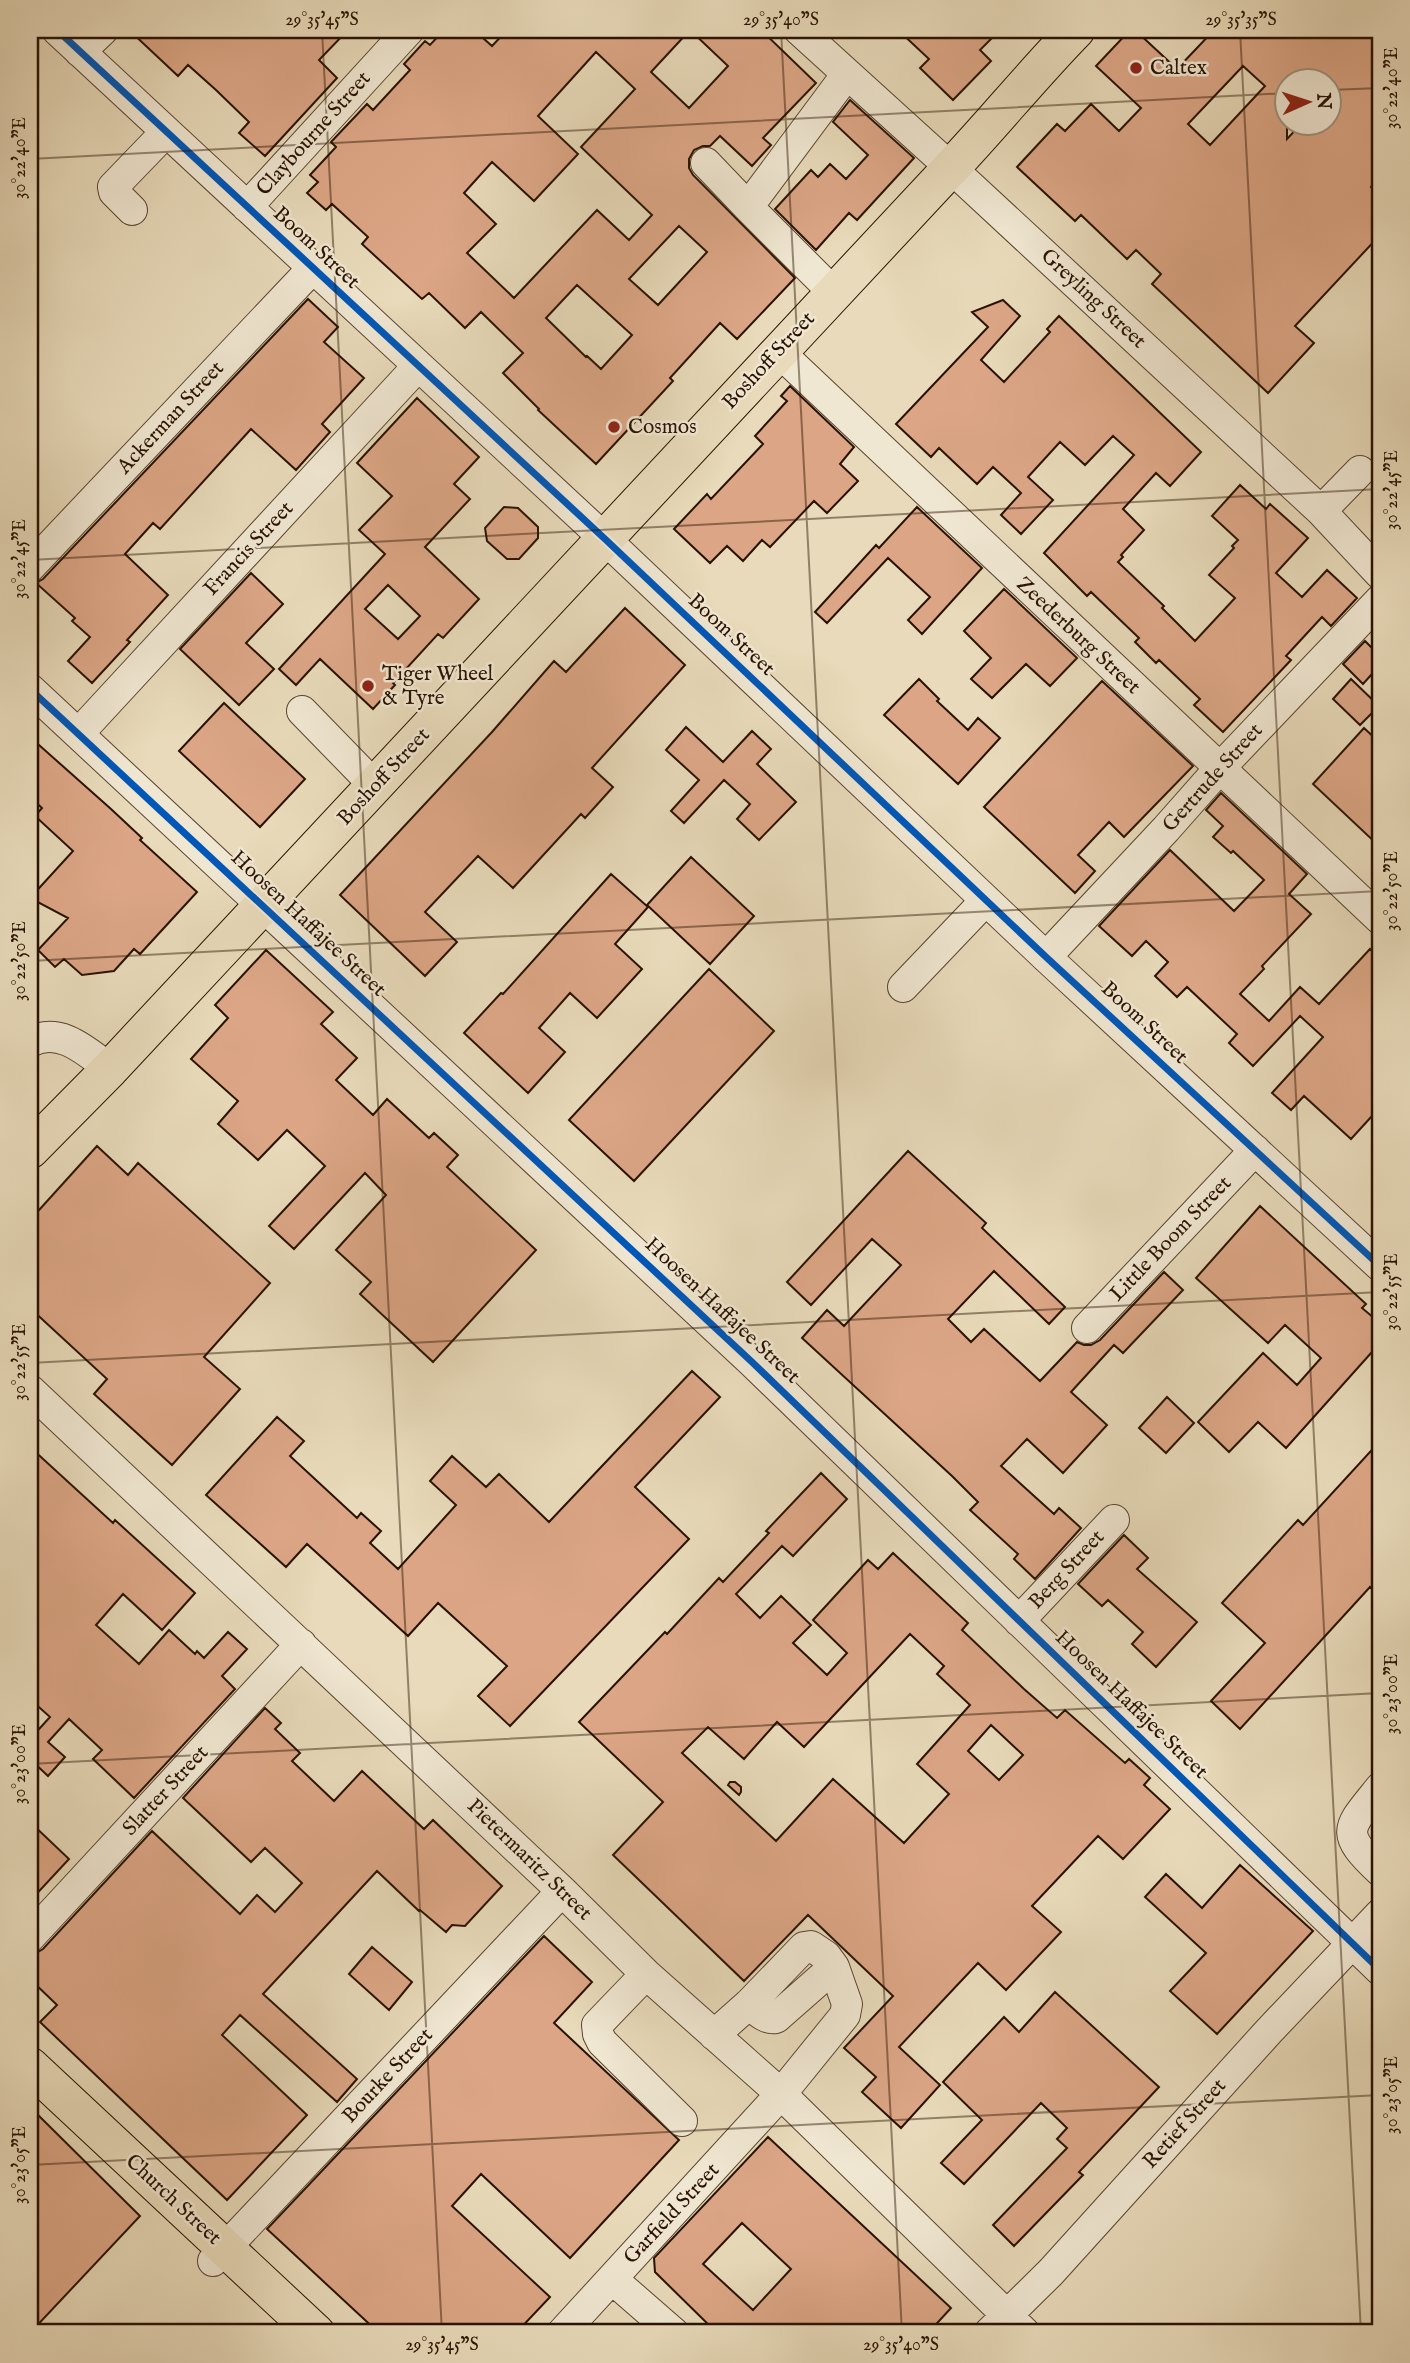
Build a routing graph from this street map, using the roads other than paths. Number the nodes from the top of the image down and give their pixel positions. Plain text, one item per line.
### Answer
1 (57, 30) edge
2 (103, 30) edge
3 (409, 30) edge
4 (799, 30) edge
5 (1076, 30) edge
6 (80, 52) junction
7 (847, 74) junction
8 (166, 132) junction
9 (706, 163) dead end
10 (951, 168) junction
11 (748, 206) junction
12 (247, 207) junction
13 (132, 210) dead end
14 (312, 269) junction
15 (833, 292) junction
16 (778, 351) junction
17 (418, 366) junction
18 (1360, 471) dead end
19 (1321, 511) junction
20 (605, 539) junction
21 (30, 567) edge
22 (1380, 574) edge
23 (1380, 600) edge
24 (35, 705) edge
25 (302, 711) dead end
26 (79, 733) junction
27 (1219, 769) junction
28 (375, 786) junction
29 (986, 900) junction
30 (262, 906) junction
31 (1380, 919) edge
32 (1046, 957) junction
33 (903, 987) dead end
34 (30, 1042) edge
35 (110, 1069) junction
36 (30, 1150) edge
37 (1255, 1150) junction
38 (1380, 1266) edge
39 (1087, 1328) dead end
40 (30, 1390) edge
41 (1114, 1520) dead end
42 (1020, 1621) junction
43 (302, 1644) junction
44 (1380, 1788) edge
45 (1380, 1871) edge
46 (562, 1892) junction
47 (1380, 1914) edge
48 (30, 1937) edge
49 (1352, 1944) junction
50 (1380, 1970) edge
51 (646, 1974) junction
52 (714, 2035) junction
53 (30, 2066) edge
54 (30, 2089) edge
55 (781, 2094) junction
56 (682, 2121) dead end
57 (219, 2254) junction
58 (612, 2279) junction
59 (1007, 2327) edge
60 (290, 2333) edge
61 (316, 2333) edge
62 (562, 2333) edge
63 (674, 2333) edge

1 - 6 street, Boom Street
2 - 6 street
3 - 12 street, Claybourne Street
4 - 7 street, Greyling Street
5 - 10 main road, Boshoff Street
6 - 8 street, Boom Street
7 - 10 street, Greyling Street
7 - 11 street
8 - 12 street, Boom Street
8 - 13 street
9 - 11 street
10 - 15 main road, Boshoff Street
10 - 19 street, Greyling Street
11 - 15 street
12 - 14 street, Boom Street
14 - 17 street, Boom Street
14 - 21 street, Ackerman Street
15 - 16 main road, Boshoff Street
16 - 20 main road, Boshoff Street
16 - 27 street, Zeederburg Street
17 - 20 street, Boom Street
17 - 26 street, Francis Street
18 - 19 street
19 - 22 street, Greyling Street
20 - 28 main road, Boshoff Street
20 - 29 street, Boom Street
23 - 27 street, Gertrude Street
24 - 26 street, Hoosen Haffajee Street
25 - 28 street
26 - 30 street, Hoosen Haffajee Street
27 - 31 street, Zeederburg Street
27 - 32 street, Gertrude Street
28 - 30 main road, Boshoff Street
29 - 32 street, Boom Street
29 - 33 street
30 - 35 main road, Boshoff Street
30 - 42 street, Hoosen Haffajee Street
32 - 37 street, Boom Street
34 - 35 street
35 - 36 main road, Boshoff Street
37 - 38 street, Boom Street
37 - 39 street, Little Boom Street
40 - 43 street, Pietermaritz Street
41 - 42 street, Berg Street
42 - 49 street, Hoosen Haffajee Street
43 - 46 street, Pietermaritz Street
43 - 48 street, Slatter Street
44 - 45 street
46 - 51 street, Pietermaritz Street
46 - 57 street, Bourke Street
47 - 49 street, Retief Street
49 - 50 street, Hoosen Haffajee Street
49 - 59 street, Retief Street
51 - 52 street, Pietermaritz Street
51 - 56 street
52 - 55 street, Pietermaritz Street
52 - 55 street, Garfield Street
53 - 57 main road, Church Street
54 - 57 main road, Church Street
55 - 58 street, Garfield Street
55 - 59 street, Pietermaritz Street
57 - 60 main road, Church Street
57 - 61 main road, Church Street
58 - 62 street, Garfield Street
58 - 63 street

